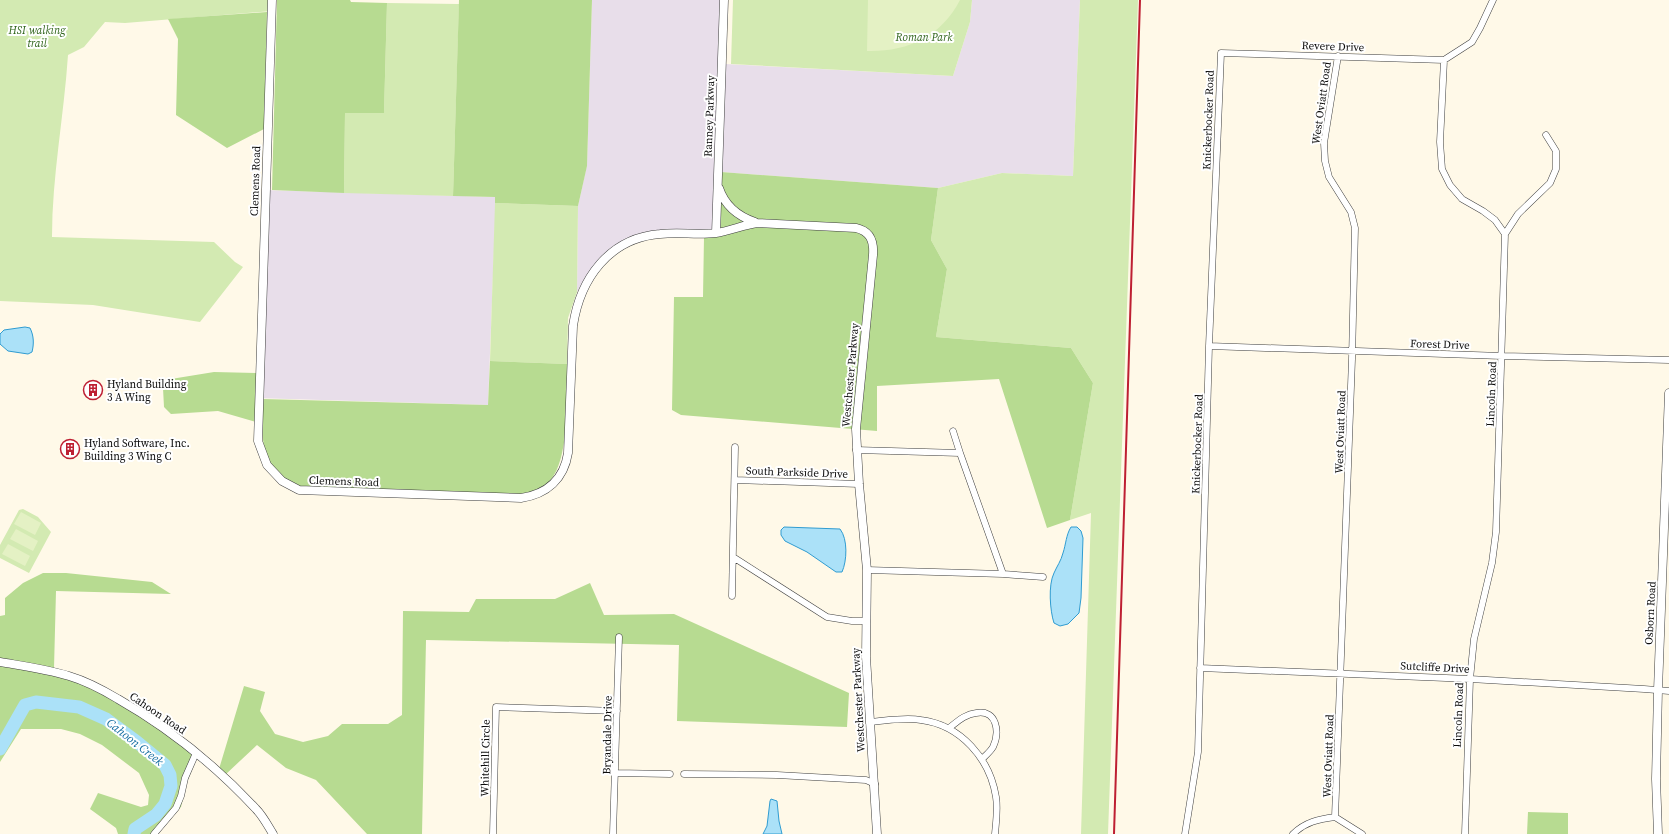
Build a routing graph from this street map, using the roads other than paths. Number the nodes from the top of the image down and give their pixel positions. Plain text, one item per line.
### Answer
1 (272, 0) edge
2 (724, 0) edge
3 (1493, 0) edge
4 (1221, 53) joint
5 (1338, 56) junction
6 (1444, 60) junction
7 (1546, 135) dead end
8 (718, 182) junction
9 (757, 223) junction
10 (716, 233) junction
11 (1505, 234) junction
12 (581, 293) joint
13 (1210, 346) junction
14 (1353, 350) junction
15 (1502, 356) junction
16 (1669, 360) edge
17 (1669, 393) edge
18 (953, 431) dead end
19 (735, 448) dead end
20 (856, 450) junction
21 (960, 453) junction
22 (735, 480) junction
23 (859, 484) junction
24 (1667, 546) edge
25 (733, 557) junction
26 (867, 570) junction
27 (1003, 574) junction
28 (1043, 577) dead end
29 (732, 596) dead end
30 (867, 621) junction
31 (619, 637) dead end
32 (0, 662) edge
33 (1200, 668) junction
34 (1342, 673) junction
35 (1470, 679) junction
36 (1658, 690) junction
37 (1669, 692) edge
38 (617, 711) junction
39 (869, 722) junction
40 (949, 728) junction
41 (196, 752) junction
42 (982, 759) junction
43 (616, 773) junction
44 (670, 774) dead end
45 (684, 774) dead end
46 (874, 784) junction
47 (1336, 817) junction
48 (154, 834) edge
49 (273, 834) edge
50 (494, 834) edge
51 (614, 834) edge
52 (877, 834) edge
53 (995, 834) edge
54 (1185, 834) edge
55 (1293, 834) edge
56 (1362, 834) edge
57 (1465, 834) edge
58 (1658, 834) edge

1 - 12 street, Clemens Road
2 - 8 street, Ranney Parkway
3 - 6 street
4 - 5 street, Revere Drive
4 - 13 street, Knickerbocker Road
5 - 6 street, Revere Drive
5 - 14 street, West Oviatt Road
6 - 11 street
7 - 11 street
8 - 9 street
8 - 10 street, Ranney Parkway
9 - 10 street, Westchester Parkway
9 - 20 street, Westchester Parkway
10 - 12 street, Westchester Parkway
11 - 15 street, Lincoln Road
13 - 14 street, Forest Drive
13 - 33 street, Knickerbocker Road
14 - 15 street, Forest Drive
14 - 34 street, West Oviatt Road
15 - 16 street, Forest Drive
15 - 35 street, Lincoln Road
17 - 24 street, Osborn Road
18 - 21 street
19 - 22 street
20 - 21 street
20 - 23 street, Westchester Parkway
21 - 27 street
22 - 23 street, South Parkside Drive
22 - 25 street
23 - 26 street, Westchester Parkway
24 - 36 street, Osborn Road
25 - 29 street
25 - 30 street
26 - 27 street
26 - 30 street, Westchester Parkway
27 - 28 street
30 - 39 street, Westchester Parkway
31 - 38 street, Bryandale Drive
32 - 41 street, Cahoon Road
33 - 34 street, Sutcliffe Drive
33 - 54 street, Knickerbocker Road
34 - 35 street, Sutcliffe Drive
34 - 47 street, West Oviatt Road
35 - 36 street, Sutcliffe Drive
35 - 57 street, Lincoln Road
36 - 37 street, Sutcliffe Drive
36 - 58 street, Osborn Road
38 - 43 street, Bryandale Drive
38 - 50 street, Whitehill Circle
39 - 40 street
39 - 46 street, Westchester Parkway
40 - 42 street
40 - 42 street
41 - 48 street
41 - 49 street, Cahoon Road
42 - 53 street
43 - 44 street
43 - 51 street, Bryandale Drive
45 - 46 street
46 - 52 street, Westchester Parkway
47 - 55 street
47 - 56 street

